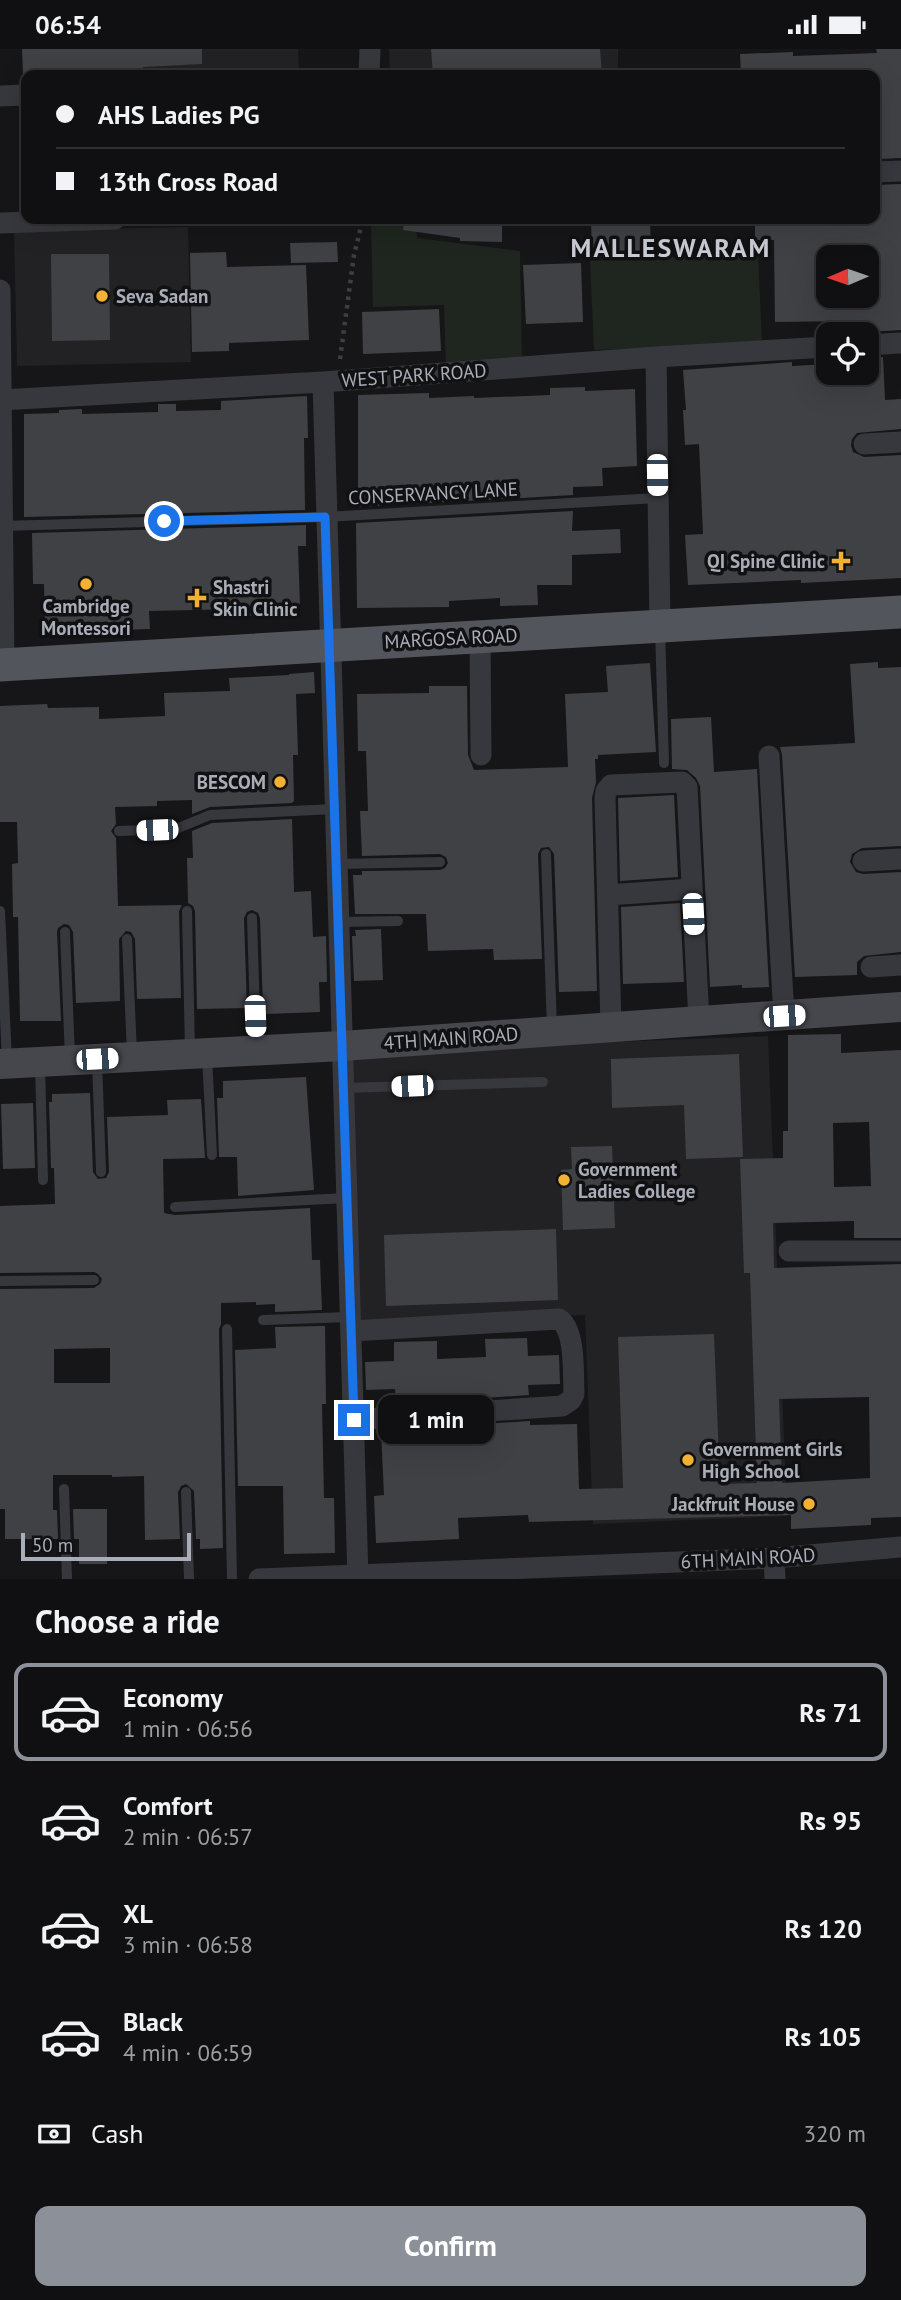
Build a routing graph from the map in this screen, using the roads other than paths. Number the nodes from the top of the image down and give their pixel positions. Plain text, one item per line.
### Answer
1 (370, 49) edge
2 (369, 70) edge
3 (21, 95) edge
4 (0, 96) edge
5 (901, 171) edge
6 (880, 173) edge
7 (21, 222) edge
8 (0, 223) edge
9 (0, 290) edge
10 (901, 343) edge
11 (879, 344) edge
12 (816, 348) edge
13 (656, 357) junction
14 (330, 381) junction
15 (1, 400) edge
16 (901, 442) edge
17 (864, 444) dead end
18 (658, 498) junction
19 (325, 517) junction
20 (1, 526) edge
21 (901, 612) edge
22 (660, 626) junction
23 (480, 637) junction
24 (330, 646) junction
25 (2, 665) edge
26 (481, 755) dead end
27 (769, 756) dead end
28 (664, 762) dead end
29 (334, 810) junction
30 (119, 831) dead end
31 (545, 854) dead end
32 (901, 859) edge
33 (863, 861) dead end
34 (440, 862) dead end
35 (336, 865) junction
36 (692, 889) junction
37 (608, 895) junction
38 (0, 911) edge
39 (187, 911) dead end
40 (252, 918) dead end
41 (338, 922) junction
42 (398, 922) dead end
43 (65, 932) dead end
44 (127, 939) dead end
45 (901, 965) edge
46 (871, 967) dead end
47 (901, 1007) edge
48 (784, 1016) junction
49 (699, 1021) junction
50 (611, 1027) junction
51 (552, 1031) junction
52 (342, 1046) junction
53 (256, 1051) junction
54 (199, 1053) junction
55 (132, 1057) junction
56 (84, 1060) junction
57 (40, 1062) junction
58 (4, 1064) edge
59 (542, 1082) dead end
60 (343, 1088) junction
61 (212, 1155) dead end
62 (102, 1172) dead end
63 (43, 1179) dead end
64 (346, 1199) junction
65 (175, 1207) dead end
66 (789, 1251) dead end
67 (901, 1251) edge
68 (94, 1280) dead end
69 (0, 1281) edge
70 (263, 1320) dead end
71 (351, 1324) junction
72 (227, 1329) dead end
73 (354, 1420) junction
74 (64, 1489) dead end
75 (186, 1492) dead end
76 (901, 1547) edge
77 (774, 1568) edge
78 (358, 1576) edge
79 (289, 1578) edge
80 (67, 1579) edge
81 (189, 1579) edge
82 (232, 1579) edge
83 (259, 1579) edge

1 - 2 street
3 - 4 street
5 - 6 street
7 - 8 street
9 - 15 street
10 - 11 street
12 - 13 street, WEST PARK ROAD
13 - 14 street, WEST PARK ROAD
13 - 18 street
14 - 15 street, WEST PARK ROAD
14 - 19 street
15 - 20 street
16 - 17 street
18 - 19 lane, CONSERVANCY LANE
18 - 22 street
19 - 20 lane, CONSERVANCY LANE
19 - 24 street
20 - 25 street
21 - 22 main road, MARGOSA ROAD
22 - 23 main road, MARGOSA ROAD
22 - 28 lane
23 - 24 main road, MARGOSA ROAD
23 - 26 street
24 - 25 main road, MARGOSA ROAD
24 - 29 street
27 - 48 street
29 - 30 lane
29 - 35 street
31 - 51 lane
32 - 33 street
34 - 35 lane
35 - 41 street
36 - 37 street
36 - 37 street
36 - 49 street
37 - 50 street
38 - 58 lane
39 - 54 lane
40 - 53 lane
41 - 42 lane
41 - 52 street
43 - 56 lane
44 - 55 lane
45 - 46 street
47 - 48 street, 4TH MAIN ROAD
48 - 49 street, 4TH MAIN ROAD
49 - 50 street, 4TH MAIN ROAD
50 - 51 street, 4TH MAIN ROAD
51 - 52 street, 4TH MAIN ROAD
52 - 53 street, 4TH MAIN ROAD
52 - 60 street
53 - 54 street, 4TH MAIN ROAD
54 - 55 street, 4TH MAIN ROAD
54 - 61 lane
55 - 56 street, 4TH MAIN ROAD
56 - 57 street, 4TH MAIN ROAD
56 - 62 lane
57 - 58 street, 4TH MAIN ROAD
57 - 63 lane
59 - 60 lane
60 - 64 street
64 - 65 lane
64 - 71 street
66 - 67 street
68 - 69 lane
70 - 71 lane
71 - 73 street
71 - 73 street
72 - 82 lane
73 - 78 street
74 - 80 lane
75 - 81 lane
76 - 77 street, 6TH MAIN ROAD
77 - 78 street, 6TH MAIN ROAD
78 - 79 street, 6TH MAIN ROAD
79 - 83 street, 6TH MAIN ROAD

